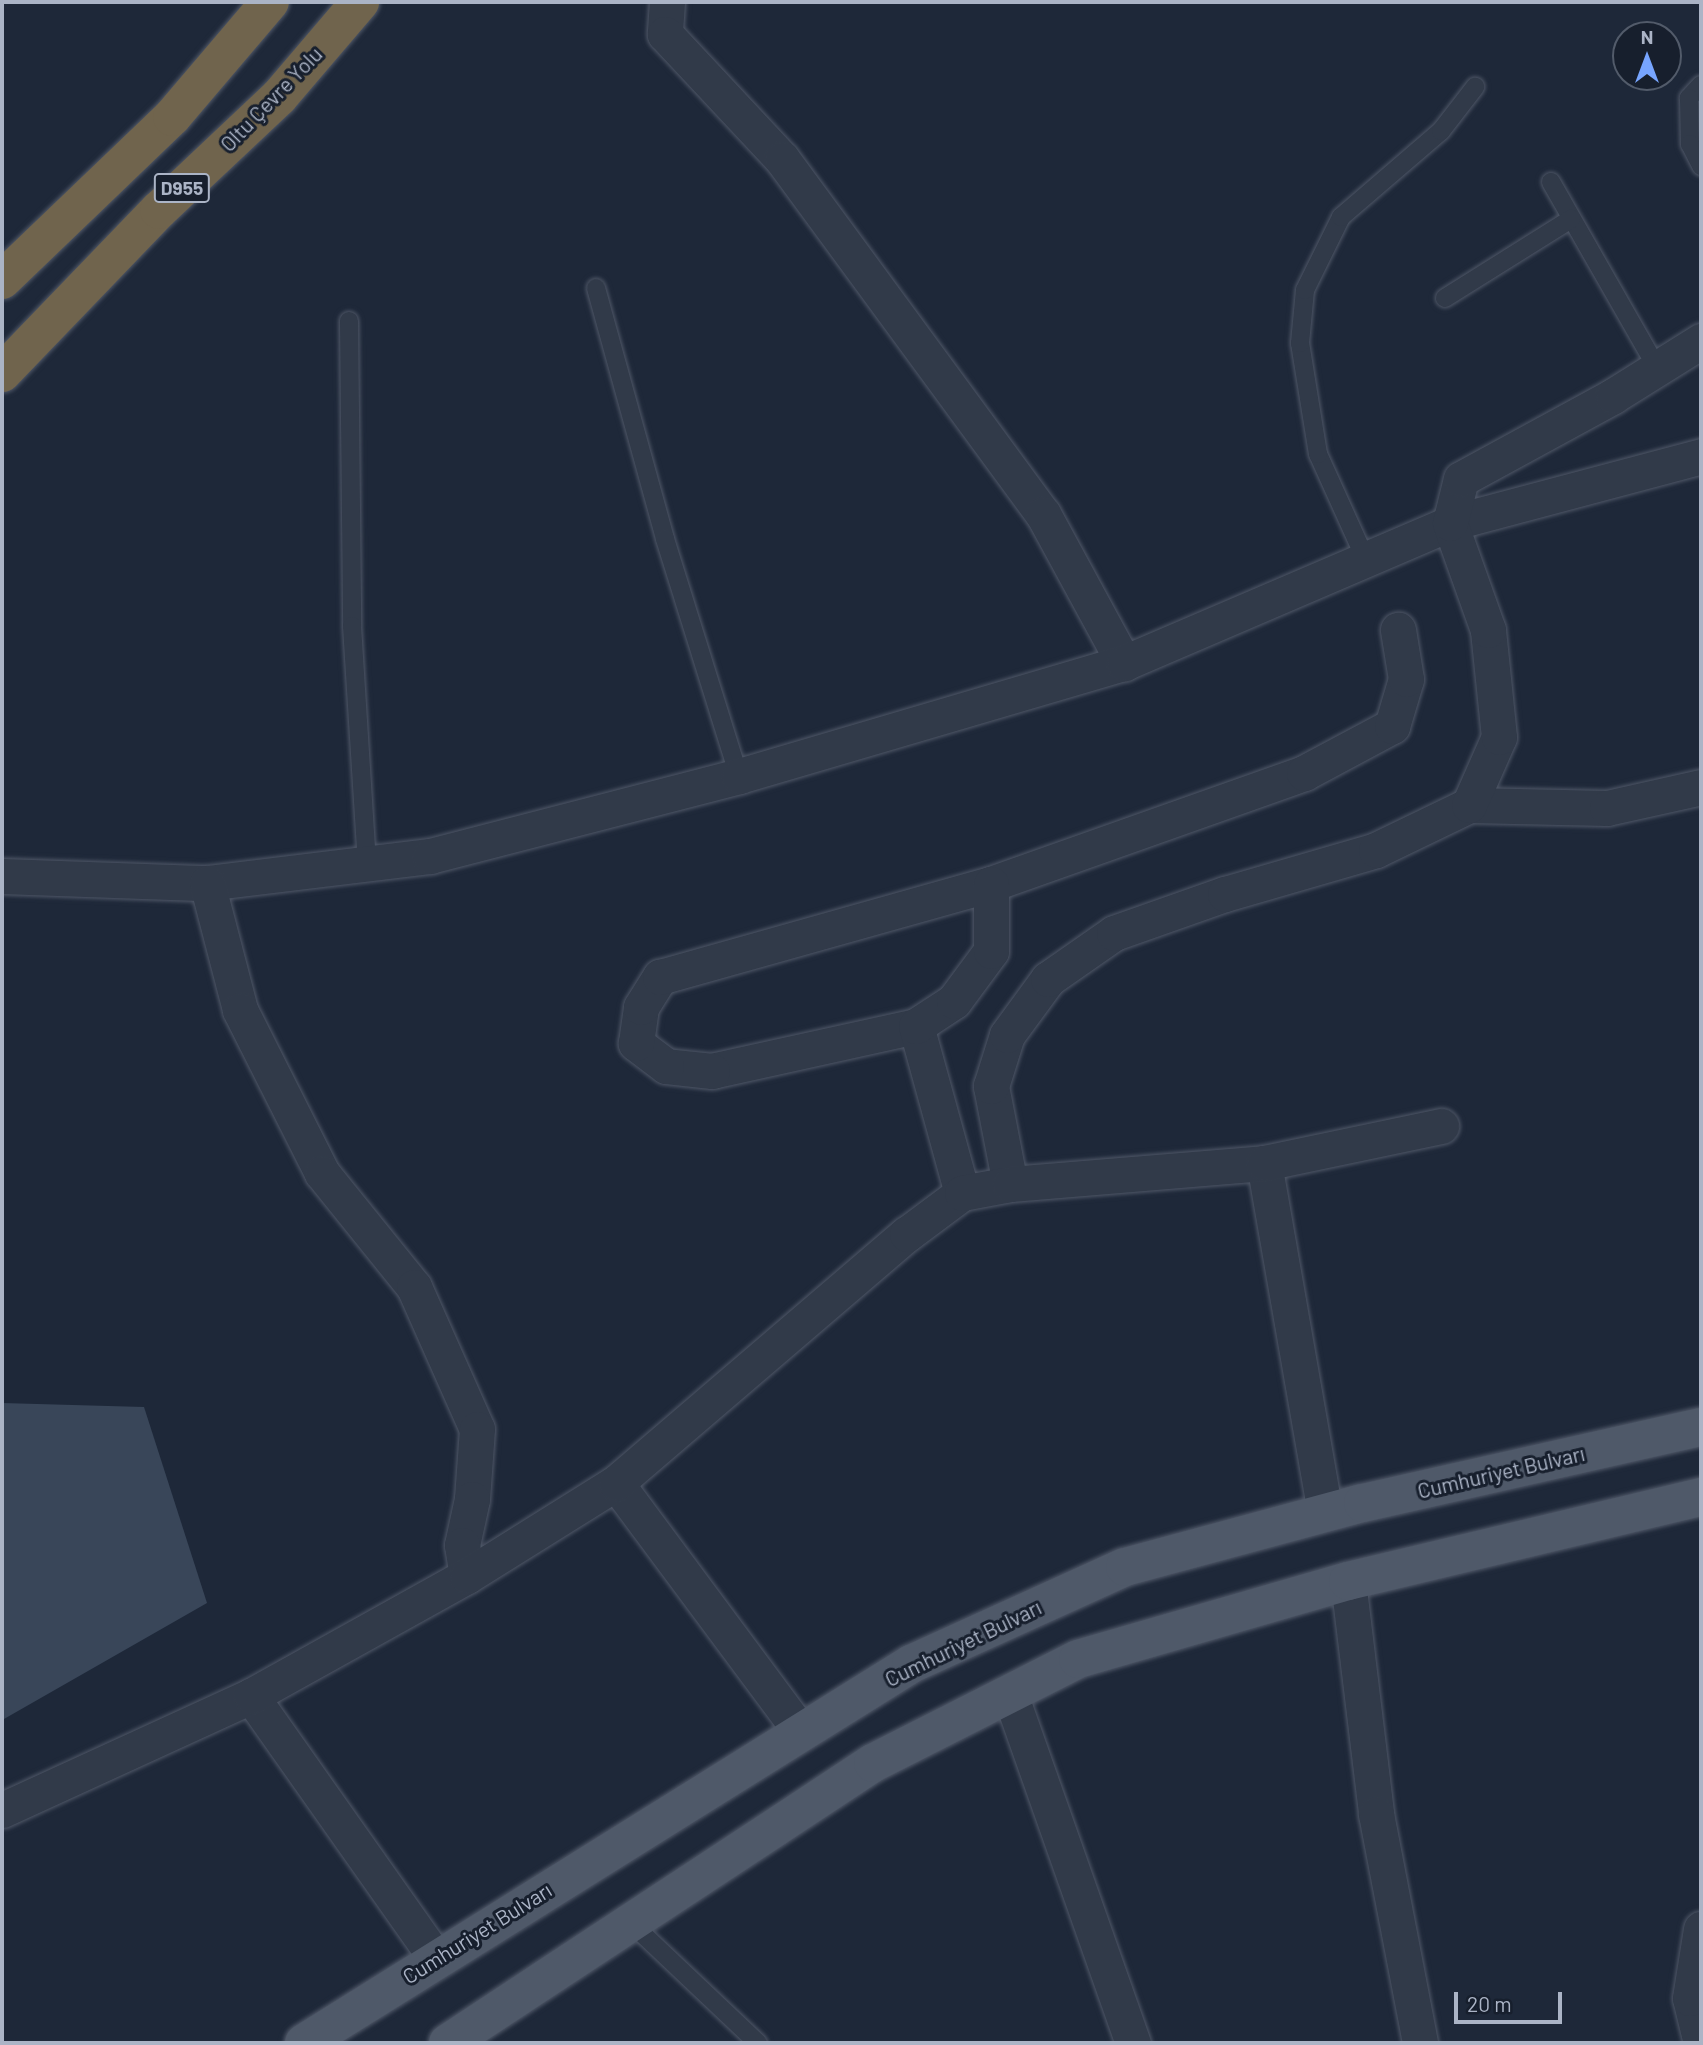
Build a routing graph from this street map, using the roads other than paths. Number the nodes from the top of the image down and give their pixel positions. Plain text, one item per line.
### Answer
1 (270, 2) edge
2 (360, 2) edge
3 (667, 2) edge
4 (1701, 86) edge
5 (1475, 87) dead end
6 (1701, 166) edge
7 (1551, 182) dead end
8 (1571, 219) junction
9 (2, 280) edge
10 (596, 288) dead end
11 (1445, 298) dead end
12 (349, 321) dead end
13 (1701, 341) edge
14 (1657, 368) junction
15 (2, 373) edge
16 (1701, 456) edge
17 (1450, 523) junction
18 (1366, 558) junction
19 (1398, 630) dead end
20 (1124, 663) junction
21 (739, 776) junction
22 (1701, 787) edge
23 (1469, 806) junction
24 (367, 864) junction
25 (2, 876) edge
26 (207, 883) junction
27 (990, 884) junction
28 (916, 1026) junction
29 (1441, 1126) dead end
30 (1264, 1163) junction
31 (1010, 1184) junction
32 (962, 1193) junction
33 (1701, 1427) edge
34 (617, 1483) junction
35 (1701, 1497) edge
36 (1325, 1513) junction
37 (467, 1576) junction
38 (1348, 1581) junction
39 (1010, 1694) junction
40 (251, 1696) junction
41 (801, 1732) junction
42 (2, 1810) edge
43 (631, 1923) junction
44 (1701, 1928) edge
45 (436, 1958) junction
46 (304, 2043) edge
47 (448, 2043) edge
48 (758, 2043) edge
49 (1133, 2043) edge
50 (1420, 2043) edge
51 (1701, 2043) edge

1 - 9 highway, D955
2 - 15 highway, Oltu Çevre Yolu / D955
3 - 20 street
4 - 6 lane
5 - 18 lane
7 - 8 lane
8 - 11 lane
8 - 14 lane
10 - 21 lane
12 - 24 lane
13 - 14 street
14 - 17 street
16 - 17 street
17 - 18 street
17 - 23 street
18 - 20 street
19 - 27 street
20 - 21 street
21 - 24 street
22 - 23 street
23 - 31 street
24 - 26 street
25 - 26 street
26 - 37 street
27 - 28 street
27 - 28 street
28 - 32 street
29 - 30 street
30 - 31 street
30 - 36 street
31 - 32 street
32 - 34 street
33 - 36 main road, Cumhuriyet Bulvarı
34 - 37 street
34 - 41 street
35 - 38 main road
36 - 41 main road, Cumhuriyet Bulvarı
37 - 40 street
38 - 39 main road
38 - 50 street
39 - 43 main road
39 - 49 street
40 - 42 street
40 - 45 street
41 - 45 main road, Cumhuriyet Bulvarı
43 - 47 main road
43 - 48 lane
44 - 51 street
45 - 46 main road, Cumhuriyet Bulvarı

